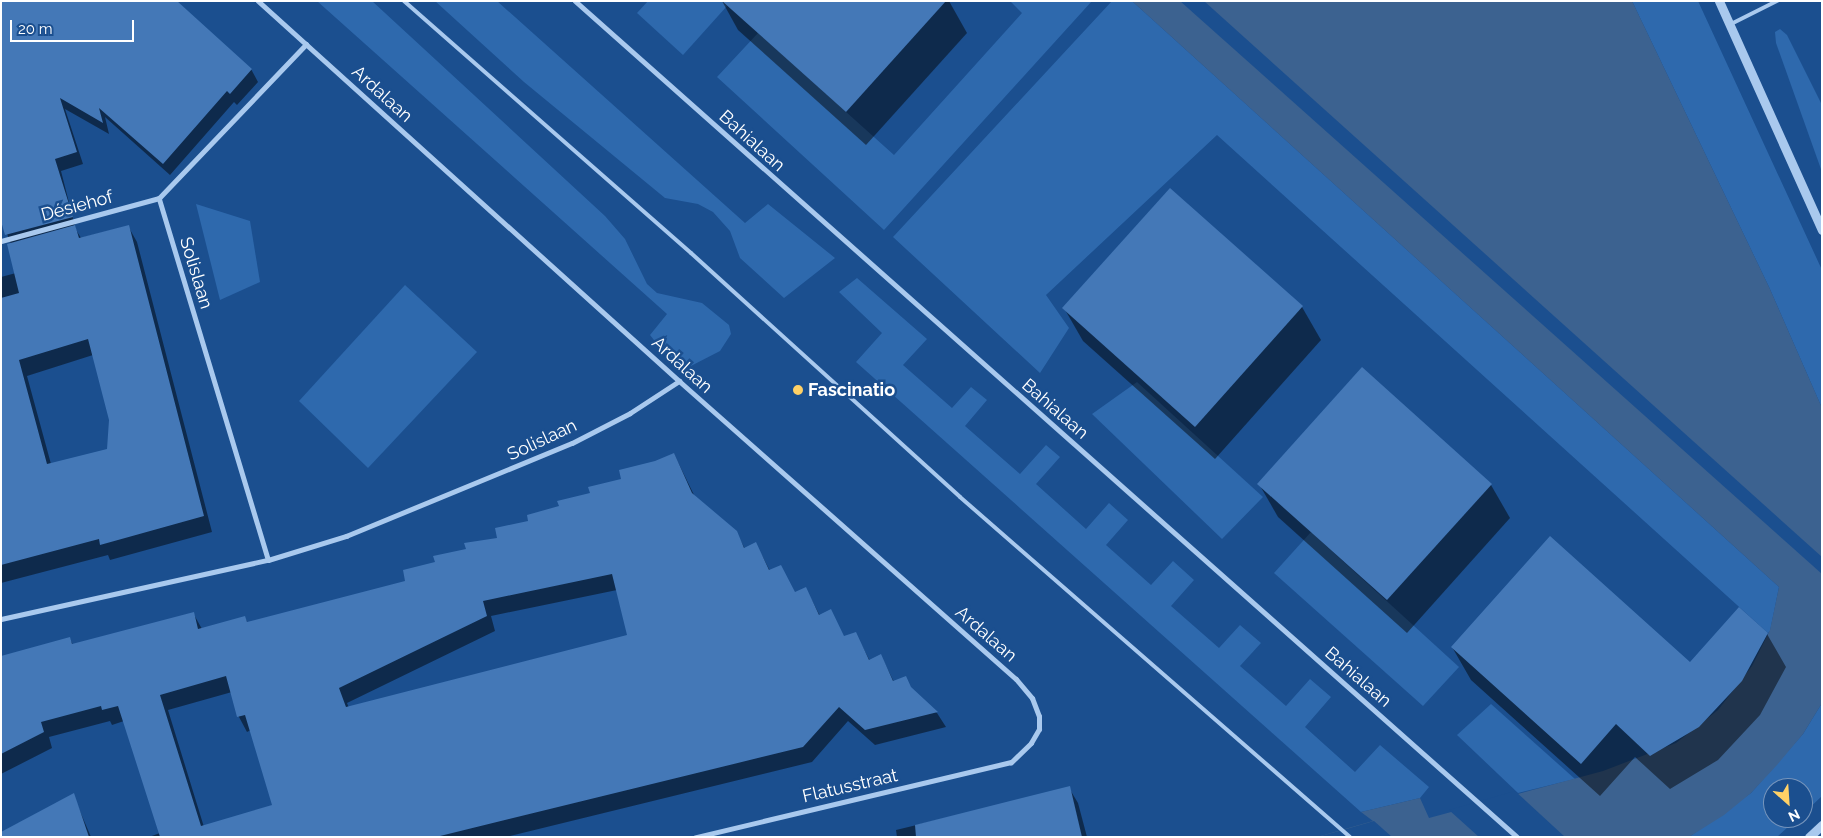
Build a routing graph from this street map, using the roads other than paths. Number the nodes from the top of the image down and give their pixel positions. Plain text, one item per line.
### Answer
1 (258, 1) edge
2 (404, 1) edge
3 (575, 1) edge
4 (1719, 1) edge
5 (1777, 1) edge
6 (1729, 25) junction
7 (306, 44) junction
8 (159, 198) junction
9 (1822, 230) edge
10 (1, 241) edge
11 (678, 381) junction
12 (268, 560) junction
13 (1, 619) edge
14 (1011, 762) joint
15 (1822, 825) edge
16 (695, 837) edge
17 (1350, 837) edge
18 (1517, 837) edge
19 (1809, 837) edge

1 - 7 street, Ardalaan
2 - 17 lane
3 - 18 street, Bahialaan
4 - 6 street
5 - 6 lane
6 - 9 street
7 - 8 street
7 - 11 street, Ardalaan
8 - 10 street, Désiehof
8 - 12 street, Solislaan
11 - 12 street, Solislaan
11 - 14 street, Ardalaan
12 - 13 street, Solislaan
14 - 16 street, Flatusstraat
15 - 19 street

